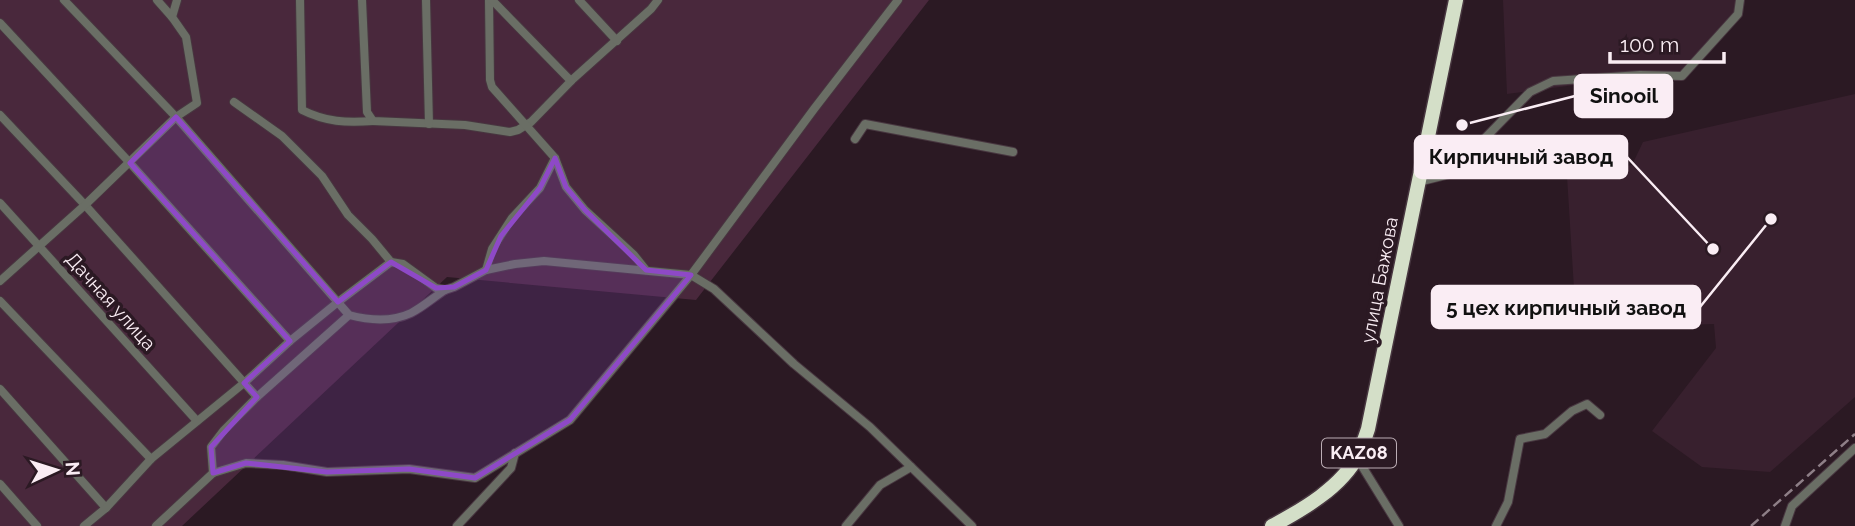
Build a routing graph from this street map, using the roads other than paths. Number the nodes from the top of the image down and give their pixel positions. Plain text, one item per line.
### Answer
1 (64, 0) edge
2 (157, 0) edge
3 (177, 0) edge
4 (300, 0) edge
5 (362, 0) edge
6 (426, 0) edge
7 (491, 0) edge
8 (579, 0) edge
9 (658, 0) edge
10 (898, 0) edge
11 (1456, 0) edge
12 (1740, 0) edge
13 (172, 17) junction
14 (0, 23) edge
15 (617, 40) junction
16 (571, 81) junction
17 (234, 102) dead end
18 (0, 115) edge
19 (176, 117) junction
20 (373, 121) junction
21 (429, 124) junction
22 (525, 126) junction
23 (855, 139) dead end
24 (1013, 152) dead end
25 (555, 159) junction
26 (130, 163) junction
27 (1418, 182) junction
28 (0, 203) edge
29 (85, 205) junction
30 (39, 245) junction
31 (391, 262) junction
32 (486, 270) junction
33 (646, 270) junction
34 (691, 275) junction
35 (0, 281) edge
36 (445, 290) junction
37 (0, 301) edge
38 (338, 302) junction
39 (349, 315) junction
40 (290, 341) junction
41 (244, 383) junction
42 (0, 389) edge
43 (257, 397) junction
44 (1600, 415) dead end
45 (197, 421) junction
46 (1855, 448) edge
47 (515, 453) junction
48 (1357, 458) junction
49 (150, 459) junction
50 (911, 467) junction
51 (213, 473) junction
52 (0, 484) edge
53 (106, 508) junction
54 (37, 526) edge
55 (84, 526) edge
56 (156, 526) edge
57 (457, 526) edge
58 (846, 526) edge
59 (972, 526) edge
60 (1272, 526) edge
61 (1398, 526) edge
62 (1496, 526) edge
63 (1785, 526) edge

1 - 19 street
2 - 13 street
3 - 13 street
4 - 20 street
5 - 20 street
6 - 21 street
7 - 16 street
7 - 22 street
8 - 15 street
9 - 15 street
10 - 34 street
11 - 27 highway, улица Бажова / KAZ08
12 - 27 street
13 - 19 street
14 - 26 street
15 - 16 street
16 - 22 street
17 - 31 street
18 - 29 street
19 - 26 street
19 - 38 street
20 - 21 street
21 - 22 street
22 - 25 street
23 - 24 street
25 - 32 street
25 - 33 street
26 - 29 street
26 - 40 street
27 - 48 highway, улица Бажова / KAZ08
28 - 30 street, Дачная улица
29 - 30 street
29 - 41 street
30 - 35 street
30 - 45 street, Дачная улица
31 - 36 street
31 - 38 street
32 - 33 street
32 - 36 street
33 - 34 street
34 - 47 street
34 - 50 street
36 - 39 street
37 - 49 street
38 - 39 street
38 - 40 street
39 - 43 street
40 - 41 street
41 - 43 street
41 - 45 street
42 - 53 street
43 - 51 street
44 - 62 street
45 - 49 street
46 - 63 street
47 - 51 street
47 - 57 street
48 - 60 highway, улица Бажова / KAZ08
48 - 61 street
49 - 53 street
50 - 58 street
50 - 59 street
51 - 56 street
52 - 54 street
53 - 55 street

